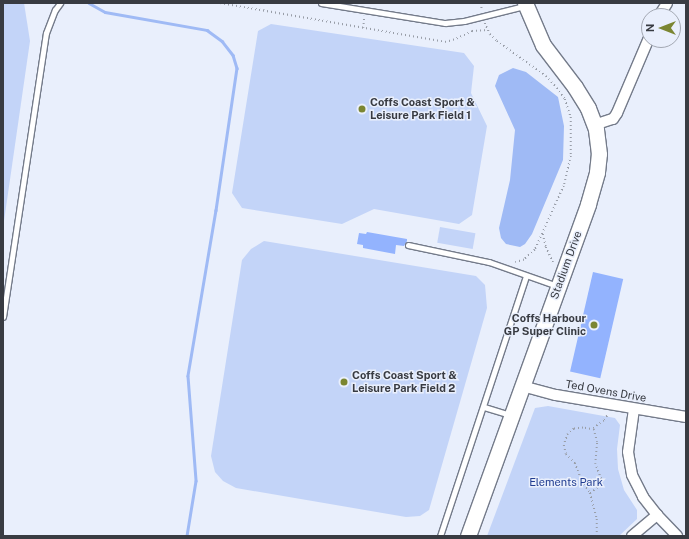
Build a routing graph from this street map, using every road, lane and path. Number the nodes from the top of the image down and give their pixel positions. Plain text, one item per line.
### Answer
1 (60, 3) edge
2 (220, 3) edge
3 (321, 3) edge
4 (525, 4) edge
5 (364, 16) dead end
6 (485, 23) dead end
7 (363, 28) junction
8 (488, 30) junction
9 (645, 48) edge
10 (594, 125) junction
11 (543, 234) junction
12 (408, 246) dead end
13 (513, 263) dead end
14 (564, 270) junction
15 (526, 276) junction
16 (558, 287) junction
17 (3, 317) edge
18 (522, 386) junction
19 (484, 407) junction
20 (634, 408) junction
21 (608, 412) dead end
22 (511, 416) junction
23 (686, 417) edge
24 (594, 430) junction
25 (590, 493) junction
26 (657, 515) junction
27 (440, 536) edge
28 (468, 536) edge
29 (597, 536) edge
30 (632, 536) edge
31 (677, 536) edge

1 - 17 lane
2 - 7 path
3 - 4 lane
4 - 10 main road, Stadium Drive
5 - 7 path
6 - 8 path
7 - 8 path
8 - 11 path
9 - 10 street
10 - 14 main road, Stadium Drive
11 - 13 path
11 - 14 path
12 - 15 lane
14 - 16 main road, Stadium Drive
15 - 16 lane
15 - 19 lane
16 - 18 main road, Stadium Drive
18 - 20 street, Ted Ovens Drive
18 - 22 main road, Stadium Drive
19 - 22 lane
19 - 27 lane
20 - 23 street, Ted Ovens Drive
20 - 26 street
21 - 24 path
22 - 28 main road, Stadium Drive
24 - 25 path
24 - 25 path
25 - 29 path
26 - 30 street
26 - 31 street

